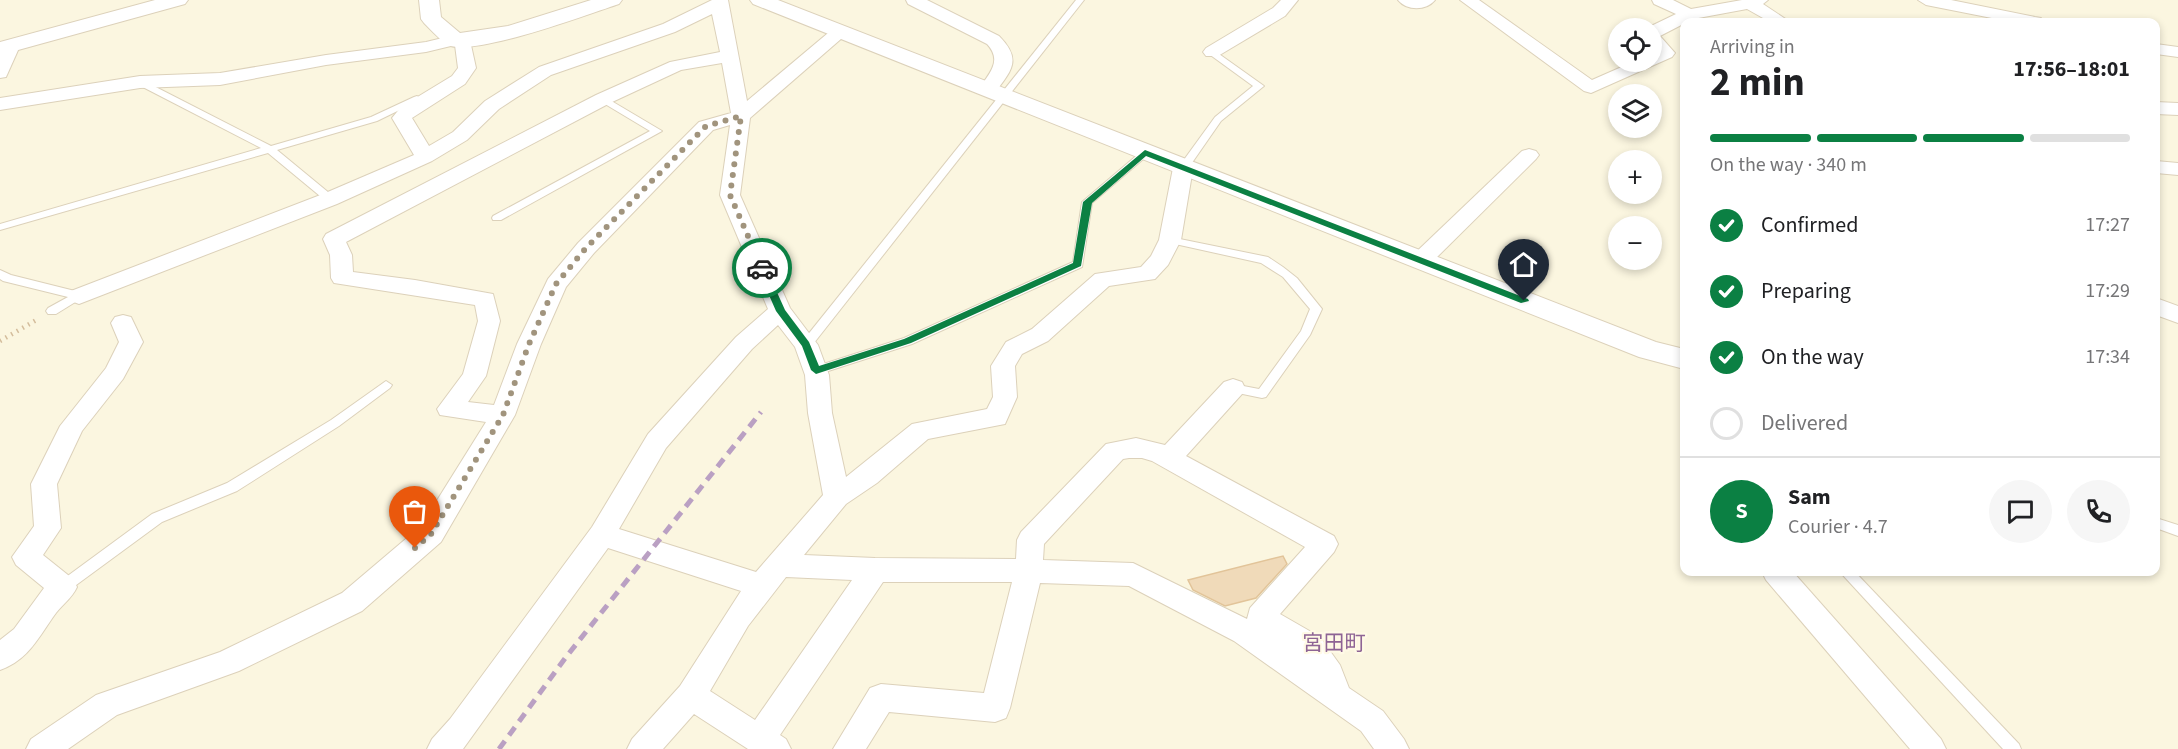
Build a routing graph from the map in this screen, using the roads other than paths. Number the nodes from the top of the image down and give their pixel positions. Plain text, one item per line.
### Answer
1 (178, 0) edge
2 (429, 0) edge
3 (612, 0) edge
4 (760, 0) edge
5 (914, 0) edge
6 (1080, 0) edge
7 (1290, 0) edge
8 (1406, 0) edge
9 (1427, 0) edge
10 (1468, 0) edge
11 (1660, 0) edge
12 (719, 2) edge
13 (1755, 2) edge
14 (1938, 2) edge
15 (1689, 15) junction
16 (1683, 18) edge
17 (1776, 18) edge
18 (1962, 18) edge
19 (2016, 18) edge
20 (1680, 19) edge
21 (1662, 28) edge
22 (840, 32) junction
23 (459, 40) junction
24 (5, 49) edge
25 (1212, 52) joint
26 (728, 56) junction
27 (0, 72) edge
28 (1625, 72) edge
29 (462, 76) junction
30 (140, 82) junction
31 (995, 92) junction
32 (603, 99) junction
33 (0, 104) edge
34 (2160, 108) edge
35 (2178, 109) edge
36 (741, 116) junction
37 (268, 148) junction
38 (1145, 153) junction
39 (1528, 155) dead end
40 (425, 157) junction
41 (2160, 167) edge
42 (1183, 168) junction
43 (2178, 169) edge
44 (330, 199) junction
45 (497, 218) dead end
46 (0, 227) edge
47 (1170, 240) junction
48 (1420, 260) junction
49 (0, 274) edge
50 (79, 296) junction
51 (2160, 308) edge
52 (52, 311) road end
53 (780, 311) junction
54 (2178, 315) edge
55 (123, 323) dead end
56 (806, 345) junction
57 (1680, 358) edge
58 (816, 370) junction
59 (386, 385) dead end
60 (1233, 388) joint
61 (503, 415) junction
62 (1168, 458) junction
63 (837, 497) junction
64 (2160, 524) edge
65 (2178, 531) edge
66 (602, 535) junction
67 (875, 570) junction
68 (1029, 571) junction
69 (770, 575) junction
70 (1779, 576) edge
71 (1851, 576) edge
72 (63, 587) junction
73 (0, 657) edge
74 (1336, 695) junction
75 (691, 696) junction
76 (767, 744) edge
77 (42, 749) edge
78 (443, 749) edge
79 (643, 749) edge
80 (849, 749) edge
81 (1394, 749) edge
82 (1930, 749) edge
83 (2013, 749) edge

1 - 24 street
2 - 23 street
3 - 23 street
4 - 22 street
5 - 31 street
6 - 31 lane
7 - 25 street
8 - 9 street
10 - 28 street
11 - 15 street
12 - 26 street
12 - 40 street
13 - 15 street
13 - 17 street
14 - 18 street
14 - 19 street
15 - 16 street
20 - 21 street
22 - 31 street
22 - 36 street
23 - 29 street
23 - 30 street
24 - 27 street
25 - 42 lane
26 - 32 street
26 - 36 street
29 - 37 lane
29 - 40 street
30 - 33 street
30 - 37 lane
31 - 38 street
31 - 56 lane
32 - 45 lane
32 - 61 street
34 - 35 street
36 - 53 street
36 - 61 street
37 - 44 lane
37 - 46 lane
38 - 42 street
38 - 58 lane
39 - 48 street
40 - 44 street
41 - 43 street
42 - 47 street
42 - 48 street
44 - 50 street
47 - 60 lane
47 - 63 street
48 - 57 street
49 - 50 lane
50 - 52 lane
51 - 54 street
53 - 56 street
53 - 66 street
55 - 72 street
56 - 58 street
58 - 63 street
59 - 72 lane
60 - 62 street
61 - 77 street
62 - 68 street
62 - 74 street
63 - 69 street
64 - 65 lane
66 - 69 street
66 - 78 street
67 - 68 street
67 - 69 street
67 - 76 street
68 - 74 street
68 - 80 street
69 - 75 street
70 - 82 street
71 - 83 lane
72 - 73 street
74 - 81 street
75 - 76 street
75 - 79 street

